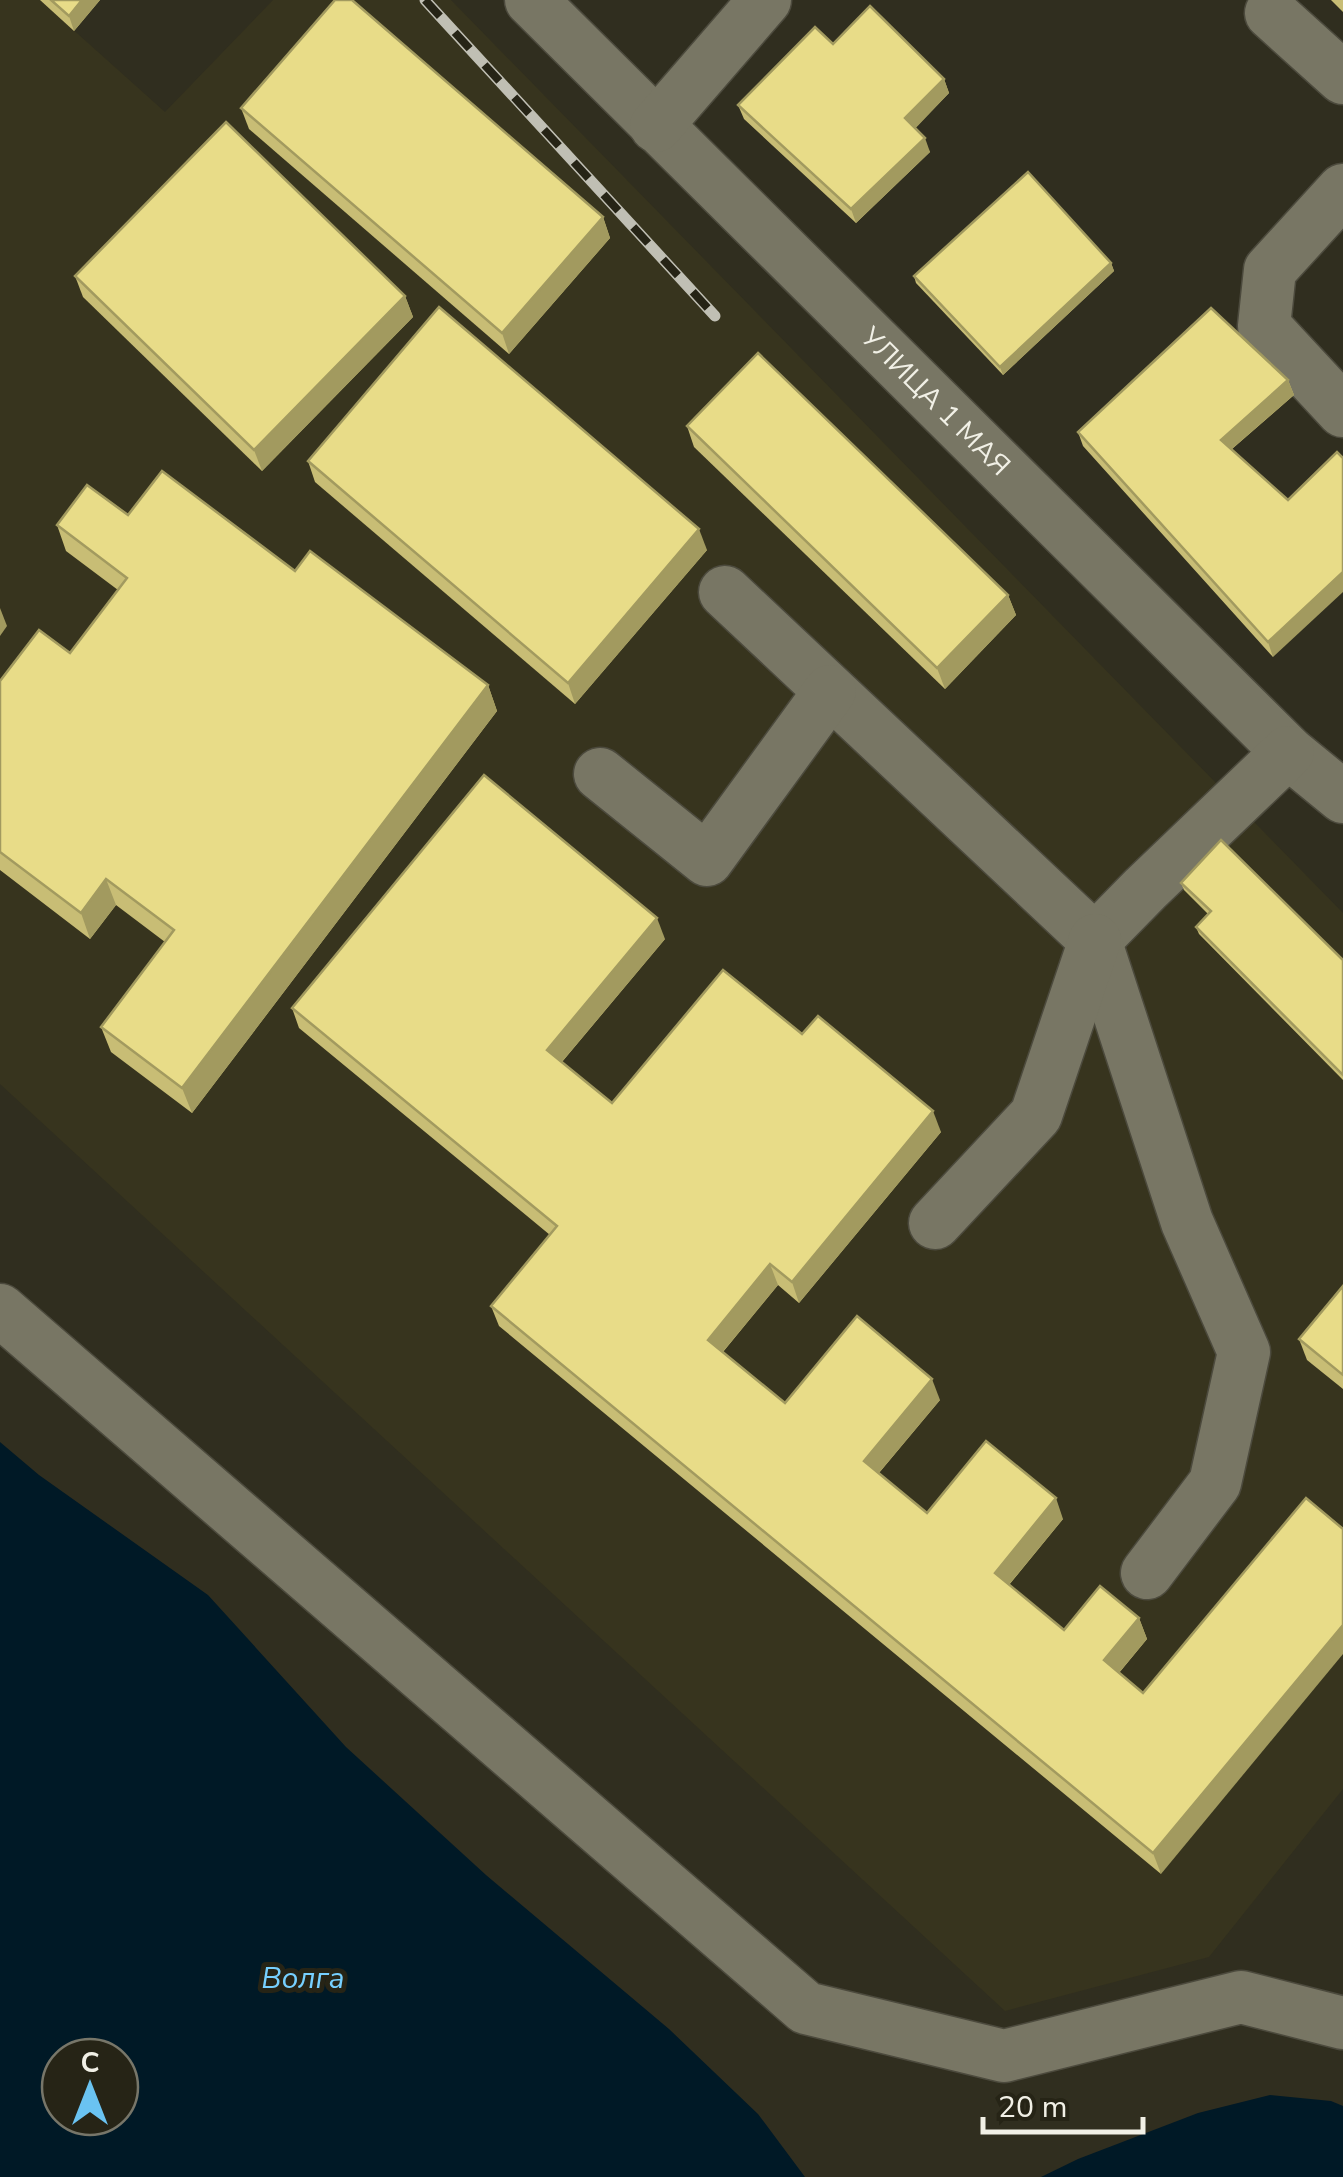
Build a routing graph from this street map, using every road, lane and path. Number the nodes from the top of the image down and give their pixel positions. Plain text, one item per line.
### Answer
1 (531, 0) edge
2 (765, 0) edge
3 (1271, 13) dead end
4 (1343, 78) edge
5 (656, 126) junction
6 (1343, 190) edge
7 (1341, 406) edge
8 (725, 592) dead end
9 (830, 691) junction
10 (1288, 752) junction
11 (600, 774) dead end
12 (1343, 797) edge
13 (1095, 940) junction
14 (935, 1224) dead end
15 (0, 1310) edge
16 (1147, 1573) dead end
17 (1343, 2023) edge

1 - 5 street, УЛИЦА 1 МАЯ
2 - 5 street
3 - 4 street
5 - 10 street, УЛИЦА 1 МАЯ
6 - 7 street
8 - 9 street
9 - 11 street
9 - 13 street
10 - 12 street, УЛИЦА 1 МАЯ
10 - 13 street
13 - 14 street
13 - 16 street
15 - 17 street

